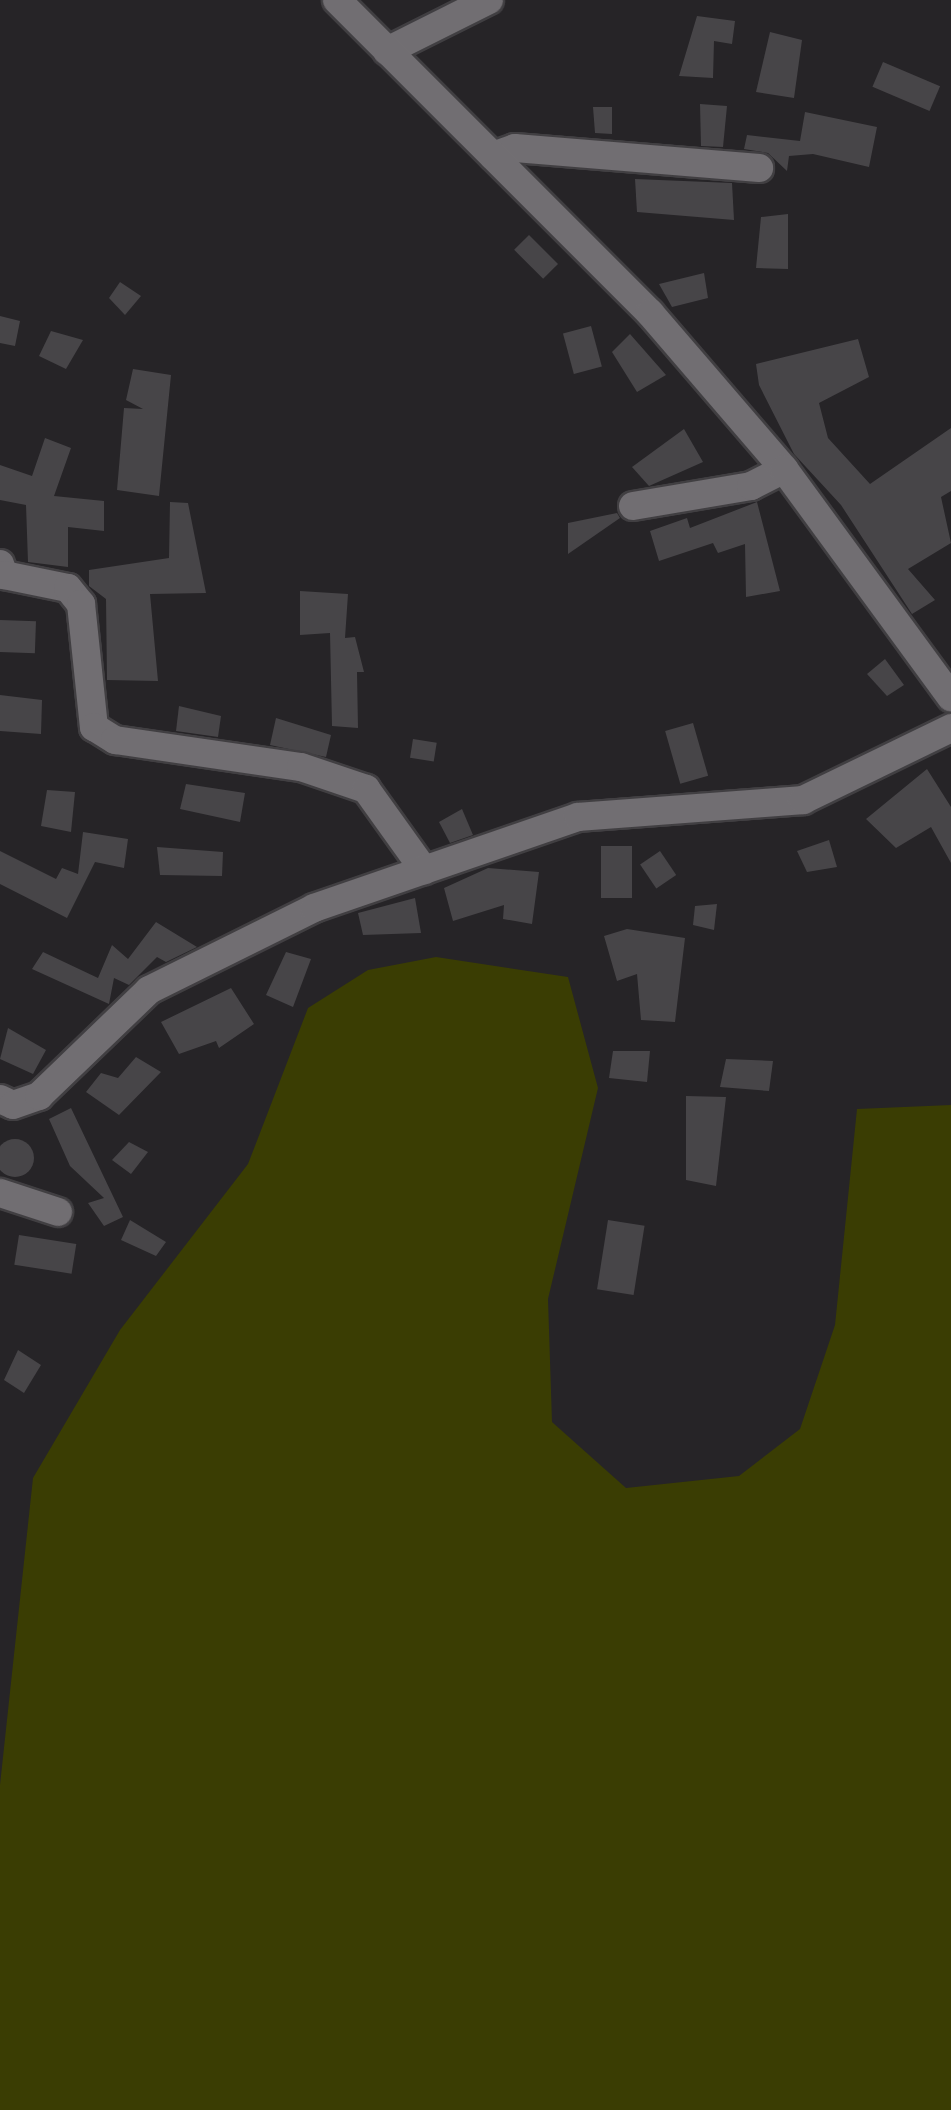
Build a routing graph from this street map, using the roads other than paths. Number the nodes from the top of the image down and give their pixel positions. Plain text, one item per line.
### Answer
1 (336, 0) edge
2 (489, 0) edge
3 (387, 51) junction
4 (493, 156) junction
5 (759, 168) dead end
6 (784, 469) junction
7 (633, 506) dead end
8 (0, 564) edge
9 (951, 697) edge
10 (951, 728) edge
11 (424, 870) junction
12 (0, 1100) edge
13 (0, 1192) edge
14 (58, 1212) dead end

1 - 3 street
2 - 3 street
3 - 4 street
4 - 5 street
4 - 6 street
6 - 7 street
6 - 9 street
8 - 11 street
10 - 11 street
11 - 12 street
13 - 14 street

